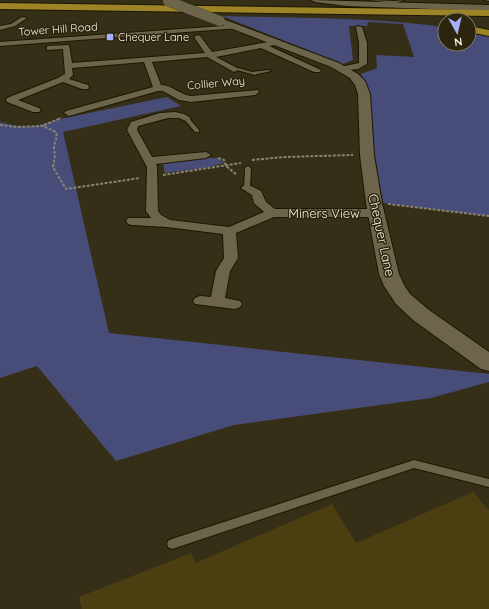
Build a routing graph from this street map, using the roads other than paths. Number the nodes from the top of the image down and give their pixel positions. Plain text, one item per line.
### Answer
1 (167, 0) edge
2 (315, 0) edge
3 (369, 0) edge
4 (403, 0) edge
5 (485, 0) edge
6 (488, 0) edge
7 (0, 6) edge
8 (489, 8) edge
9 (280, 9) junction
10 (0, 10) edge
11 (489, 12) edge
12 (489, 17) edge
13 (24, 18) dead end
14 (234, 20) junction
15 (422, 22) dead end
16 (0, 28) edge
17 (359, 28) dead end
18 (477, 31) edge
19 (489, 33) edge
20 (213, 36) dead end
21 (198, 37) junction
22 (0, 44) edge
23 (270, 44) junction
24 (66, 47) junction
25 (0, 52) edge
26 (210, 55) junction
27 (147, 60) junction
28 (68, 66) junction
29 (343, 69) junction
30 (235, 70) joint
31 (269, 70) dead end
32 (317, 70) dead end
33 (62, 79) junction
34 (85, 87) dead end
35 (158, 88) junction
36 (255, 92) dead end
37 (0, 97) edge
38 (10, 100) junction
39 (36, 110) dead end
40 (69, 113) dead end
41 (186, 118) joint
42 (197, 130) dead end
43 (206, 155) road end
44 (149, 161) junction
45 (248, 168) dead end
46 (247, 187) joint
47 (376, 208) junction
48 (272, 213) junction
49 (132, 221) dead end
50 (167, 223) junction
51 (230, 231) junction
52 (200, 301) dead end
53 (217, 302) junction
54 (235, 304) dead end
55 (489, 363) edge
56 (489, 483) edge
57 (172, 544) dead end

1 - 14 street, Chequer Lane, bridge
2 - 8 street
3 - 4 lane
5 - 6 lane
7 - 9 highway
8 - 9 highway
9 - 11 highway
10 - 14 highway
12 - 14 highway
13 - 16 street
14 - 15 highway
14 - 22 street, Tower Hill Road
14 - 23 street, Chequer Lane
17 - 29 street
18 - 19 highway
20 - 21 street
21 - 24 street
21 - 26 street
23 - 26 street
23 - 29 street, Chequer Lane
23 - 32 street
24 - 25 street
24 - 28 street
26 - 27 street
26 - 30 street
27 - 28 street
27 - 35 street
28 - 33 street
29 - 47 street, Chequer Lane
30 - 31 lane
33 - 34 street
33 - 38 street
35 - 36 street, Collier Way
35 - 40 street
37 - 38 street
38 - 39 street
41 - 42 lane
41 - 44 street
43 - 44 street
44 - 50 street
45 - 46 lane
46 - 48 street, Miners View
47 - 48 street, Miners View
47 - 55 street, Chequer Lane
48 - 51 street, Miners View
49 - 50 street
50 - 51 street
51 - 53 street
52 - 53 street
53 - 54 street
56 - 57 lane

